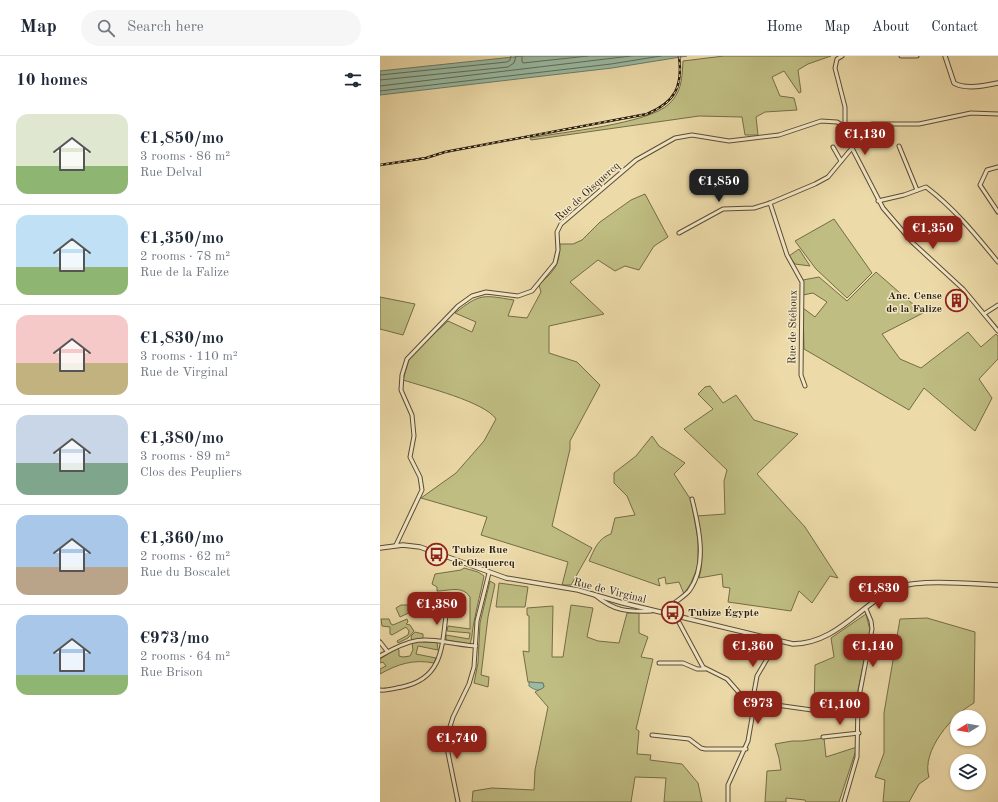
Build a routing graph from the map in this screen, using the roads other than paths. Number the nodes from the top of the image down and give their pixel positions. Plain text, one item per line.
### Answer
1 (842, 56) edge
2 (901, 56) edge
3 (917, 56) edge
4 (945, 56) edge
5 (998, 83) edge
6 (998, 114) edge
7 (846, 128) junction
8 (899, 146) dead end
9 (833, 147) dead end
10 (852, 148) junction
11 (840, 161) junction
12 (998, 167) edge
13 (917, 190) junction
14 (878, 201) junction
15 (770, 203) junction
16 (998, 212) edge
17 (680, 234) dead end
18 (998, 262) edge
19 (998, 306) edge
20 (984, 314) junction
21 (998, 331) edge
22 (805, 386) dead end
23 (692, 499) dead end
24 (396, 545) junction
25 (380, 548) edge
26 (489, 573) junction
27 (998, 585) edge
28 (594, 594) junction
29 (866, 609) junction
30 (439, 610) dead end
31 (654, 611) junction
32 (664, 613) junction
33 (675, 615) junction
34 (442, 640) junction
35 (380, 642) edge
36 (771, 644) dead end
37 (476, 646) junction
38 (387, 651) junction
39 (380, 656) edge
40 (659, 663) dead end
41 (705, 669) junction
42 (380, 690) edge
43 (753, 698) junction
44 (748, 701) junction
45 (755, 702) junction
46 (812, 710) dead end
47 (859, 733) junction
48 (652, 735) dead end
49 (823, 737) dead end
50 (746, 749) junction
51 (458, 802) edge
52 (728, 802) edge
53 (844, 802) edge

1 - 7 street
2 - 3 street
4 - 5 street
6 - 7 street
7 - 10 street
7 - 24 street, Rue de Oisquercq
8 - 13 street
9 - 11 street
10 - 11 street
10 - 14 street
11 - 15 street
12 - 16 street
13 - 14 street
13 - 18 street
14 - 20 street
15 - 17 street
15 - 22 street, Rue de Stéhoux
19 - 20 street
20 - 21 street
23 - 32 street
24 - 25 street, Rue de Virginal
24 - 26 street, Rue de Virginal
26 - 28 street, Rue de Virginal
26 - 37 street
27 - 29 street, Rue de Virginal
28 - 31 street, Rue de Virginal
28 - 31 street
29 - 33 street, Rue de Virginal
29 - 47 street
30 - 34 street
31 - 32 street, Rue de Virginal
32 - 33 street, Rue de Virginal
33 - 41 street
34 - 37 street
34 - 38 street
34 - 42 street
35 - 38 street
36 - 43 street
37 - 51 street
38 - 39 street
40 - 41 street
41 - 44 street
43 - 44 street
43 - 45 street
44 - 45 street
44 - 50 street
45 - 46 street
47 - 49 street
47 - 53 street
48 - 50 street
50 - 52 street

